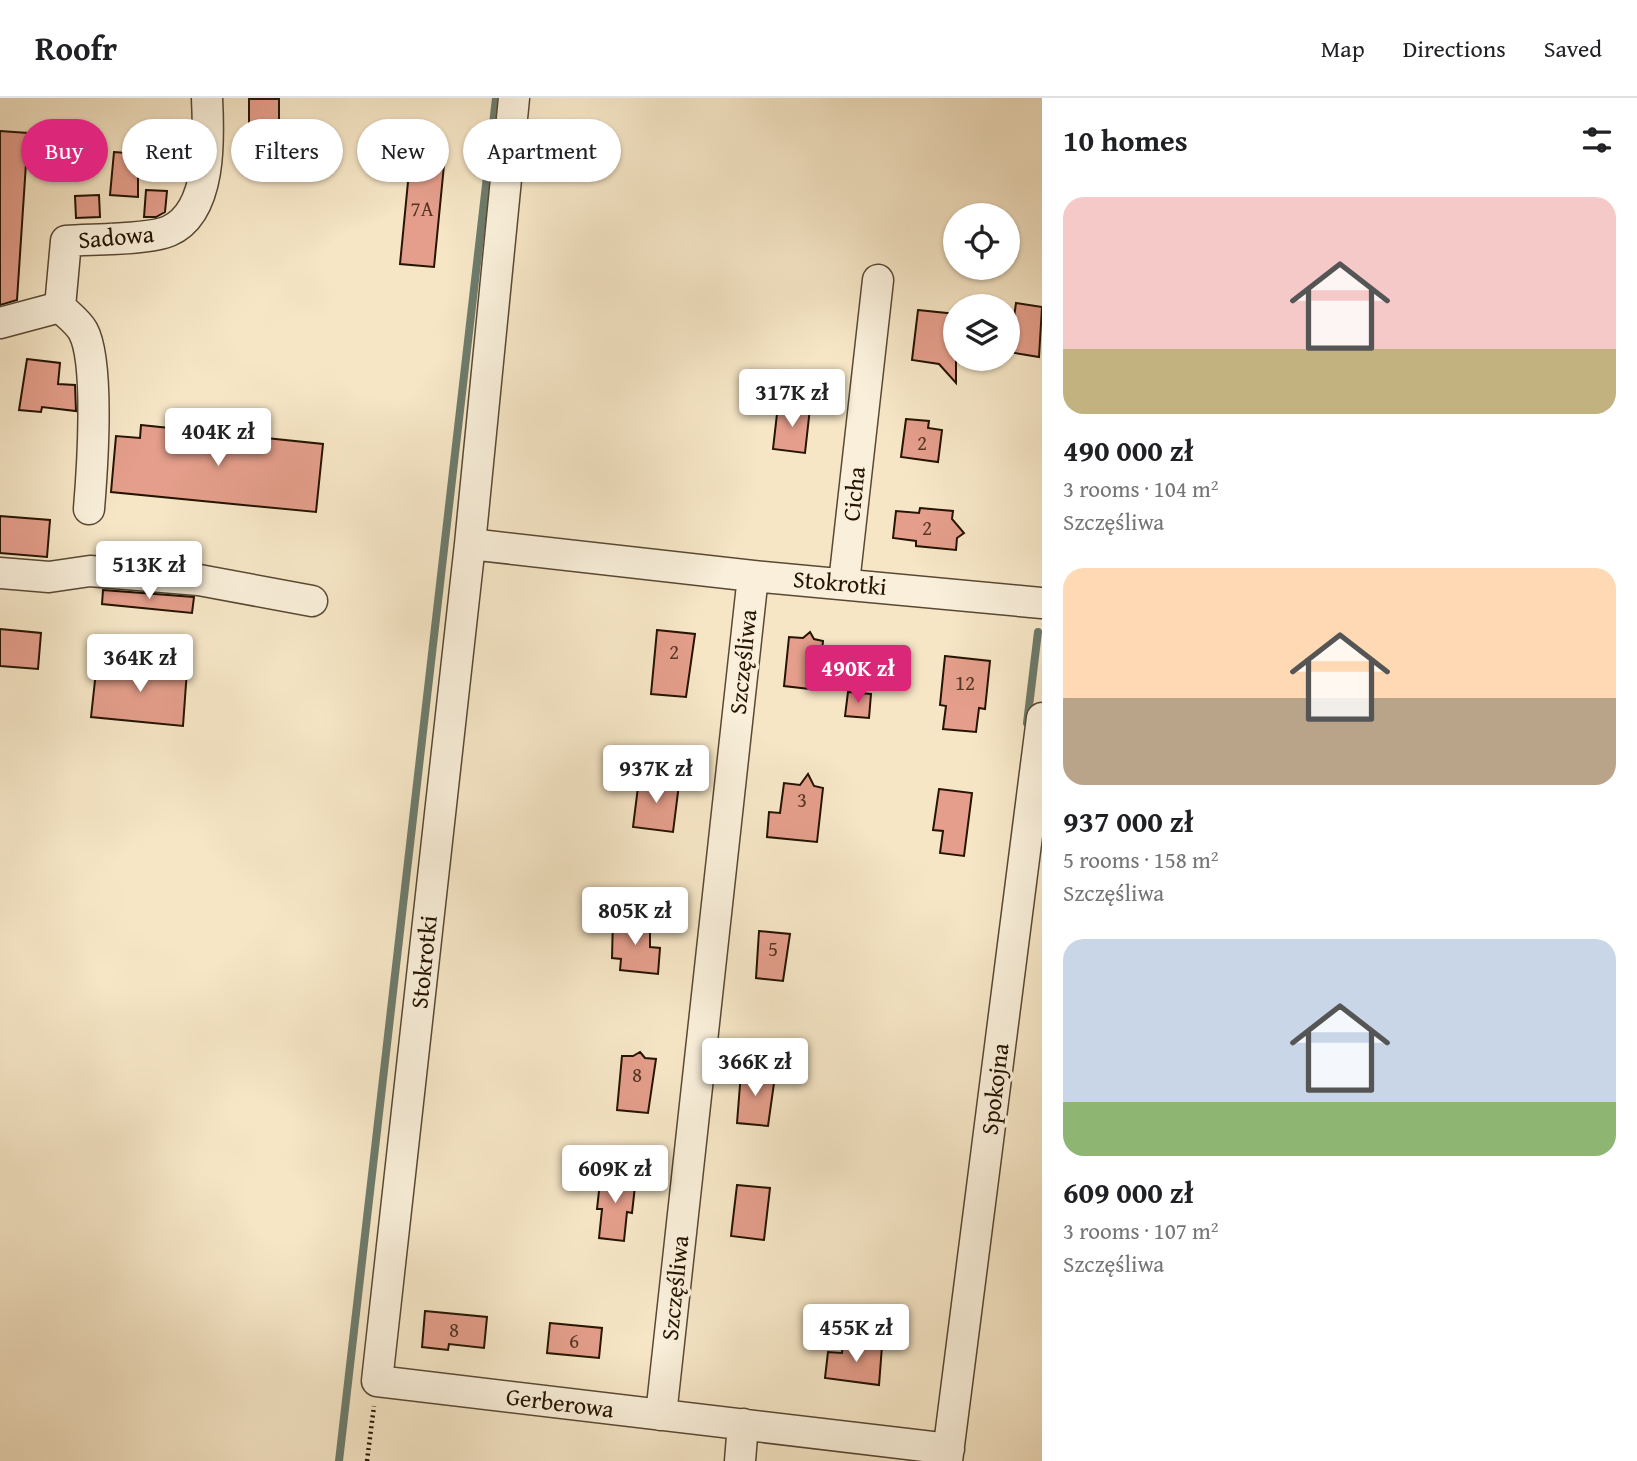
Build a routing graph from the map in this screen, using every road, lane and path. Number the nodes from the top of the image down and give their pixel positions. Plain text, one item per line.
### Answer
1 (207, 98) edge
2 (514, 98) edge
3 (878, 279) dead end
4 (60, 307) junction
5 (0, 323) edge
6 (89, 509) dead end
7 (470, 544) junction
8 (0, 573) edge
9 (753, 576) junction
10 (844, 583) junction
11 (312, 601) dead end
12 (1042, 603) edge
13 (1042, 718) edge
14 (377, 1381) junction
15 (660, 1415) junction
16 (743, 1424) junction
17 (948, 1455) edge
18 (367, 1461) edge
19 (740, 1461) edge

1 - 4 street, Sadowa
2 - 7 street, Stokrotki
3 - 10 street, Cicha
4 - 5 street
4 - 6 street
7 - 9 street, Stokrotki
7 - 14 street, Stokrotki
8 - 11 street
9 - 10 street, Stokrotki
9 - 15 street, Szczęśliwa
10 - 12 street, Stokrotki
13 - 17 street, Spokojna
14 - 15 street, Gerberowa
14 - 18 path
15 - 16 street, Gerberowa
16 - 17 street, Gerberowa
16 - 19 street

